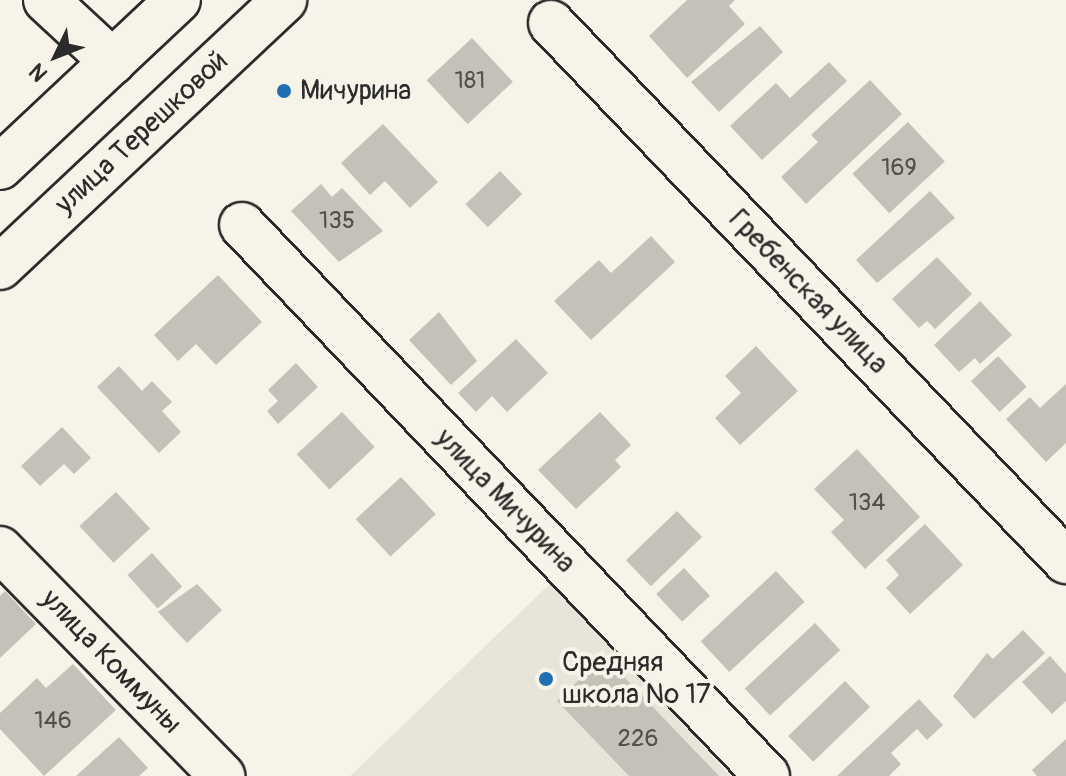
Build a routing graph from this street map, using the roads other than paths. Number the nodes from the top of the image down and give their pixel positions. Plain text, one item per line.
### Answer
1 (46, 0) edge
2 (178, 0) edge
3 (284, 0) edge
4 (551, 23) dead end
5 (113, 62) junction
6 (0, 167) edge
7 (242, 225) dead end
8 (0, 267) edge
9 (0, 549) edge
10 (1066, 561) edge
11 (222, 776) edge
12 (767, 776) edge

1 - 5 street
2 - 5 street
3 - 8 street, улица Терешковой
4 - 10 street, Гребенская улица
5 - 6 street
7 - 12 street, улица Мичурина
9 - 11 street, улица Коммуны

